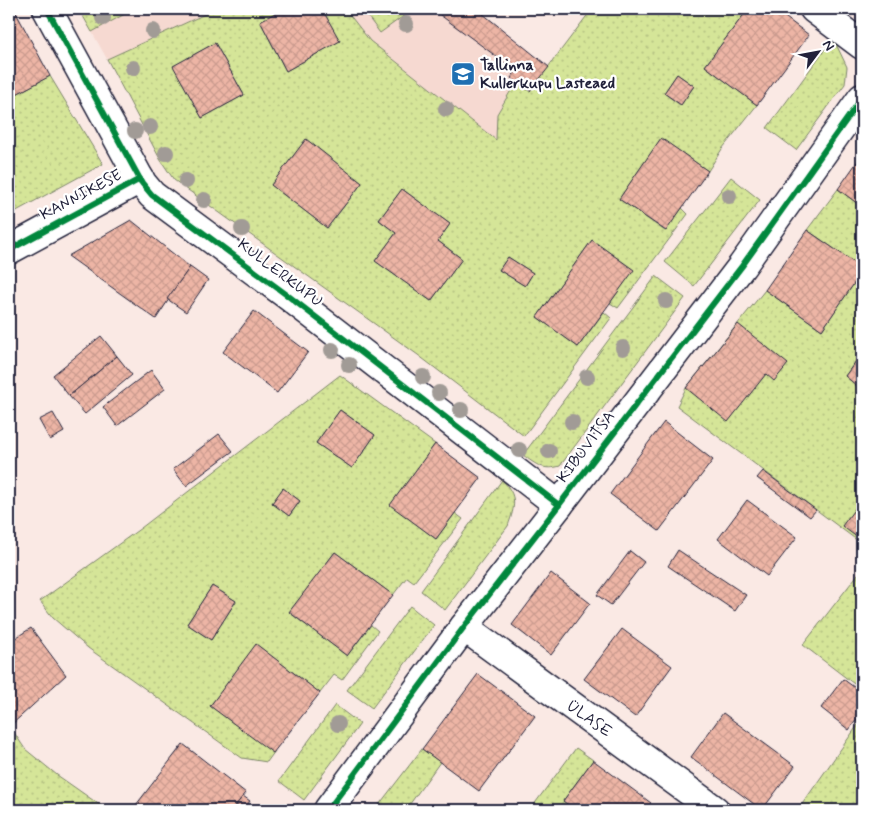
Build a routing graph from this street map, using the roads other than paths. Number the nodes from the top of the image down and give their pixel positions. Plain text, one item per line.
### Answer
1 (47, 9) edge
2 (814, 9) edge
3 (862, 45) edge
4 (862, 98) edge
5 (140, 179) junction
6 (9, 250) edge
7 (559, 505) junction
8 (464, 627) junction
9 (328, 810) edge
10 (715, 810) edge

1 - 5 street, KULLERKUPU
2 - 3 street
4 - 7 street, KIBUVITSA
5 - 6 street, KANNIKESE
5 - 7 street, KULLERKUPU
7 - 8 street, KIBUVITSA
8 - 9 street, KIBUVITSA
8 - 10 street, ÜLASE

